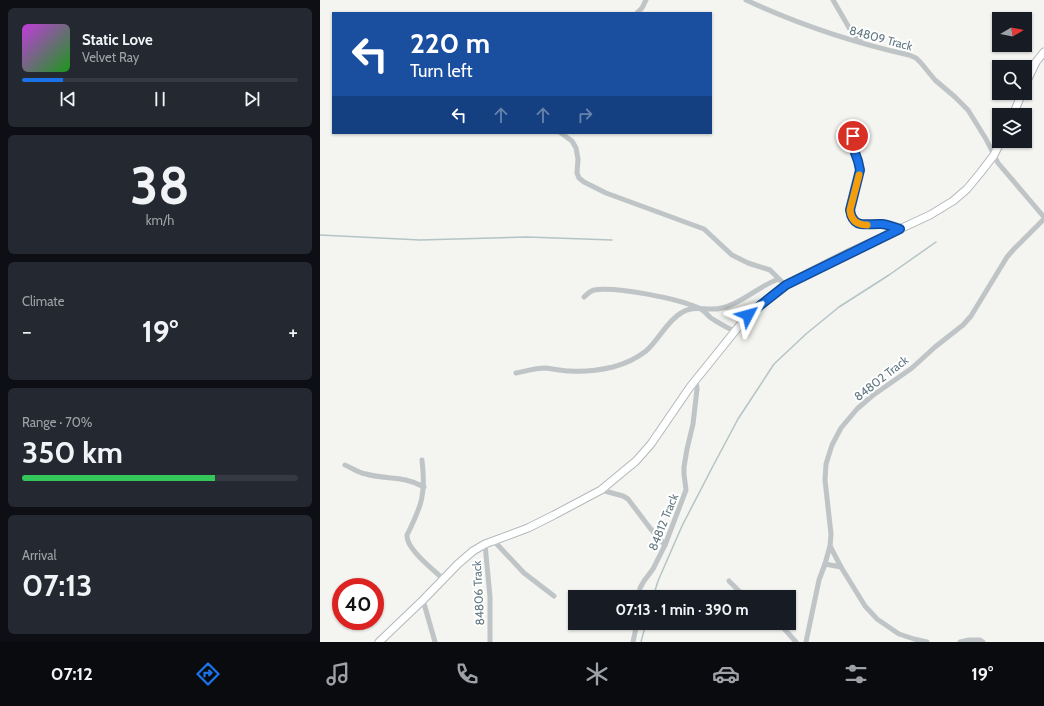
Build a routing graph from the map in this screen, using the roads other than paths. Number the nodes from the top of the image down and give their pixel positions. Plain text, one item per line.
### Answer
1 (646, 0) edge
2 (746, 0) edge
3 (833, 0) edge
4 (638, 12) edge
5 (862, 44) junction
6 (1044, 52) edge
7 (1032, 71) edge
8 (562, 134) edge
9 (853, 136) dead end
10 (998, 148) edge
11 (994, 155) junction
12 (1044, 218) edge
13 (900, 229) junction
14 (779, 279) junction
15 (786, 285) junction
16 (584, 296) dead end
17 (701, 309) junction
18 (735, 331) junction
19 (516, 373) dead end
20 (696, 378) junction
21 (422, 460) dead end
22 (345, 465) dead end
23 (424, 487) junction
24 (601, 490) junction
25 (494, 541) junction
26 (486, 544) junction
27 (665, 545) junction
28 (830, 546) junction
29 (825, 564) junction
30 (841, 567) junction
31 (443, 579) junction
32 (729, 581) dead end
33 (640, 590) edge
34 (738, 590) edge
35 (554, 596) dead end
36 (423, 600) junction
37 (636, 630) edge
38 (785, 630) edge
39 (386, 639) edge
40 (378, 642) edge
41 (435, 642) edge
42 (490, 642) edge
43 (634, 642) edge
44 (796, 642) edge
45 (806, 642) edge
46 (927, 642) edge
47 (960, 642) edge
48 (983, 642) edge

1 - 4 street
2 - 5 street, 84809 Track
3 - 5 street
5 - 11 street, 84809 Track
6 - 7 street
8 - 14 street
9 - 13 street
10 - 11 street
11 - 12 street, 84809 Track
11 - 13 street
12 - 28 street, 84802 Track
13 - 15 street
14 - 15 street
14 - 17 street
15 - 18 street
16 - 17 street
17 - 18 street
17 - 19 street
18 - 20 street
20 - 24 street
20 - 27 street, 84812 Track
21 - 23 street
22 - 23 street
23 - 31 street
24 - 25 street
24 - 27 street
25 - 26 street
25 - 35 street
26 - 31 street
26 - 42 street, 84806 Track
27 - 33 street, 84812 Track
28 - 29 street
28 - 30 street, 84802 Track
29 - 30 street
29 - 45 street
30 - 46 street, 84802 Track
31 - 36 street
32 - 34 street
36 - 39 street
36 - 41 street
37 - 43 street
38 - 44 street
39 - 40 street
47 - 48 street

